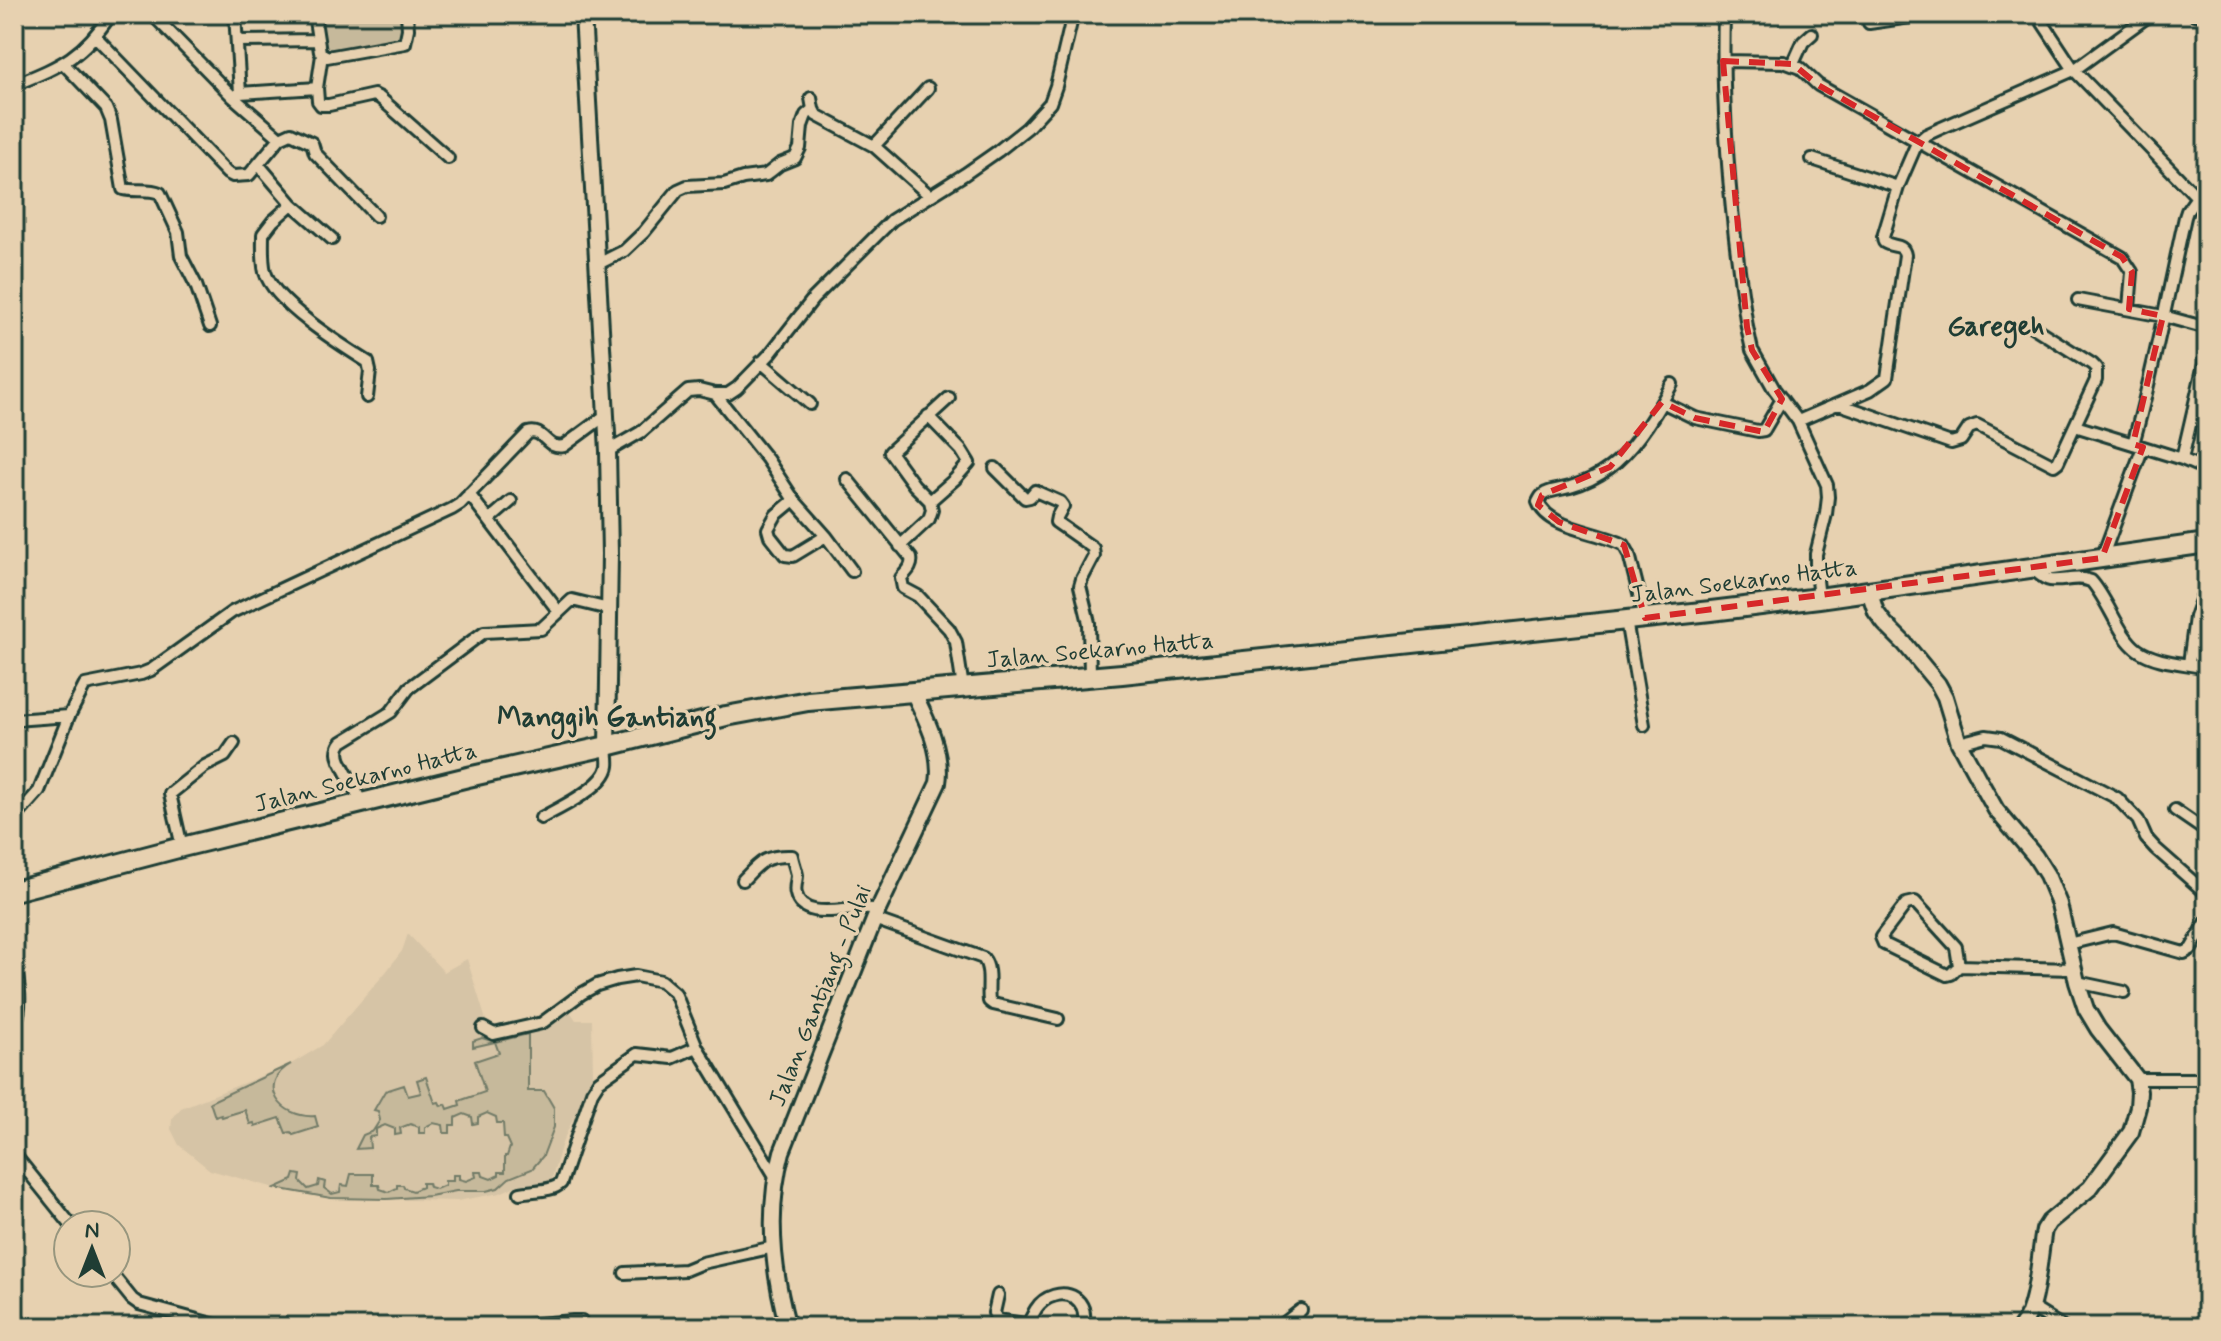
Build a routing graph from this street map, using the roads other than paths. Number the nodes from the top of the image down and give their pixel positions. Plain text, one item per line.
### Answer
1 (111, 14) edge
2 (152, 14) edge
3 (235, 14) edge
4 (314, 14) edge
5 (407, 14) edge
6 (583, 14) edge
7 (1073, 14) edge
8 (1724, 14) edge
9 (1931, 14) edge
10 (2037, 14) edge
11 (2151, 14) edge
12 (2194, 14) edge
13 (2207, 17) edge
14 (1869, 23) dead end
15 (1812, 34) dead end
16 (96, 37) junction
17 (316, 40) junction
18 (237, 41) junction
19 (322, 55) junction
20 (1723, 61) junction
21 (64, 64) junction
22 (1793, 64) junction
23 (2074, 70) junction
24 (14, 85) edge
25 (317, 88) junction
26 (928, 88) dead end
27 (236, 95) junction
28 (280, 138) junction
29 (1917, 143) junction
30 (874, 146) junction
31 (448, 158) dead end
32 (1812, 159) dead end
33 (258, 164) junction
34 (1898, 187) junction
35 (929, 195) junction
36 (2202, 199) edge
37 (292, 204) junction
38 (376, 216) dead end
39 (332, 239) dead end
40 (598, 264) junction
41 (2078, 300) dead end
42 (2129, 309) junction
43 (2163, 316) junction
44 (2030, 325) dead end
45 (210, 326) dead end
46 (2207, 328) edge
47 (2207, 351) edge
48 (761, 362) junction
49 (1672, 384) dead end
50 (715, 394) junction
51 (367, 397) dead end
52 (949, 398) dead end
53 (1782, 399) junction
54 (1662, 402) junction
55 (810, 404) dead end
56 (1839, 404) junction
57 (606, 415) junction
58 (928, 416) junction
59 (1798, 421) junction
60 (2075, 426) junction
61 (2138, 446) junction
62 (608, 451) junction
63 (2182, 459) junction
64 (995, 468) dead end
65 (2207, 470) edge
66 (847, 479) dead end
67 (469, 494) junction
68 (794, 500) junction
69 (511, 501) dead end
70 (930, 501) junction
71 (489, 520) junction
72 (826, 536) junction
73 (2207, 543) edge
74 (900, 546) junction
75 (2102, 558) junction
76 (2032, 568) junction
77 (852, 571) dead end
78 (2207, 571) edge
79 (1869, 591) junction
80 (1819, 598) junction
81 (609, 609) junction
82 (559, 612) junction
83 (1636, 619) junction
84 (2189, 664) junction
85 (2207, 668) edge
86 (1090, 676) junction
87 (963, 688) junction
88 (913, 692) junction
89 (69, 716) junction
90 (14, 720) edge
91 (1644, 725) dead end
92 (234, 743) dead end
93 (1959, 743) junction
94 (607, 746) junction
95 (362, 803) junction
96 (2175, 810) dead end
97 (541, 818) dead end
98 (14, 819) edge
99 (2207, 832) edge
100 (182, 847) junction
101 (743, 880) dead end
102 (14, 891) edge
103 (2207, 894) edge
104 (876, 914) junction
105 (2207, 921) edge
106 (2204, 935) edge
107 (2068, 944) junction
108 (14, 961) edge
109 (1959, 966) junction
110 (2075, 976) junction
111 (2124, 992) dead end
112 (17, 994) edge
113 (1058, 1019) dead end
114 (14, 1028) edge
115 (483, 1028) dead end
116 (697, 1047) junction
117 (2137, 1079) junction
118 (2207, 1079) edge
119 (14, 1154) edge
120 (775, 1176) junction
121 (520, 1193) dead end
122 (58, 1209) edge
123 (774, 1247) junction
124 (625, 1273) dead end
125 (124, 1289) edge
126 (998, 1295) dead end
127 (2031, 1307) junction
128 (1301, 1310) dead end
129 (221, 1327) edge
130 (502, 1327) edge
131 (583, 1327) edge
132 (788, 1327) edge
133 (1079, 1327) edge
134 (1279, 1327) edge
135 (2021, 1327) edge
136 (2063, 1327) edge

1 - 16 street
2 - 27 street
3 - 18 street
4 - 17 street
5 - 19 street
6 - 40 street
7 - 35 street
8 - 20 street
9 - 14 street
10 - 23 street
11 - 23 street
12 - 13 street
15 - 22 street
16 - 21 street
16 - 33 street
17 - 18 street
17 - 19 street
18 - 27 street
19 - 25 street
20 - 22 street
20 - 53 street
21 - 24 street
21 - 45 street
22 - 29 street
23 - 29 street
23 - 36 street
25 - 27 street
25 - 31 street
26 - 30 street
27 - 28 street
28 - 33 street
28 - 38 street
29 - 34 street
29 - 42 street
30 - 35 street
30 - 40 street
32 - 34 street
33 - 37 street
34 - 56 street
35 - 48 street
36 - 43 street
37 - 39 street
37 - 51 street
40 - 57 street
41 - 42 street
42 - 43 street
43 - 46 street
43 - 61 street
44 - 60 street
47 - 63 street
48 - 50 street
48 - 55 street
49 - 54 street
50 - 62 street
50 - 68 street
52 - 58 street
53 - 54 street
53 - 59 street
54 - 83 street
56 - 59 street
56 - 60 street
57 - 62 street
57 - 67 street
58 - 70 street
58 - 70 street
59 - 80 street
60 - 61 street
61 - 63 street
61 - 75 street
62 - 81 street
63 - 65 street
64 - 86 street
66 - 74 street
67 - 71 street
67 - 89 street
68 - 72 street
68 - 72 street
69 - 71 street
70 - 74 street
71 - 82 street
72 - 77 street
73 - 75 highway, Jalan Soekarno Hatta
74 - 87 street
75 - 76 highway, Jalan Soekarno Hatta
76 - 79 highway, Jalan Soekarno Hatta
76 - 84 street
78 - 84 street
79 - 80 highway, Jalan Soekarno Hatta
79 - 93 street
80 - 83 highway, Jalan Soekarno Hatta
81 - 82 street
81 - 94 street
82 - 95 street
83 - 86 highway, Jalan Soekarno Hatta
83 - 91 street
84 - 85 street
86 - 87 highway, Jalan Soekarno Hatta
87 - 88 highway, Jalan Soekarno Hatta
88 - 94 highway, Jalan Soekarno Hatta
88 - 104 street, Jalan Gantiang - Pulai
89 - 90 street
89 - 98 street
92 - 100 street
93 - 103 street
93 - 107 street
94 - 95 highway, Jalan Soekarno Hatta
94 - 97 street
95 - 100 highway, Jalan Soekarno Hatta
96 - 99 street
100 - 102 highway, Jalan Soekarno Hatta
101 - 104 street
104 - 113 street
104 - 120 street, Jalan Gantiang - Pulai
105 - 106 street
106 - 107 street
107 - 110 street
108 - 112 street
109 - 109 street
109 - 110 street
110 - 111 street
110 - 117 street
112 - 114 street
115 - 116 street
116 - 120 street
116 - 121 street
117 - 118 street
117 - 127 street
119 - 122 street
120 - 123 street, Jalan Gantiang - Pulai
123 - 124 street
123 - 132 street, Jalan Gantiang - Pulai
125 - 129 street
126 - 133 street
127 - 135 street
127 - 136 street
128 - 134 street
130 - 131 street

